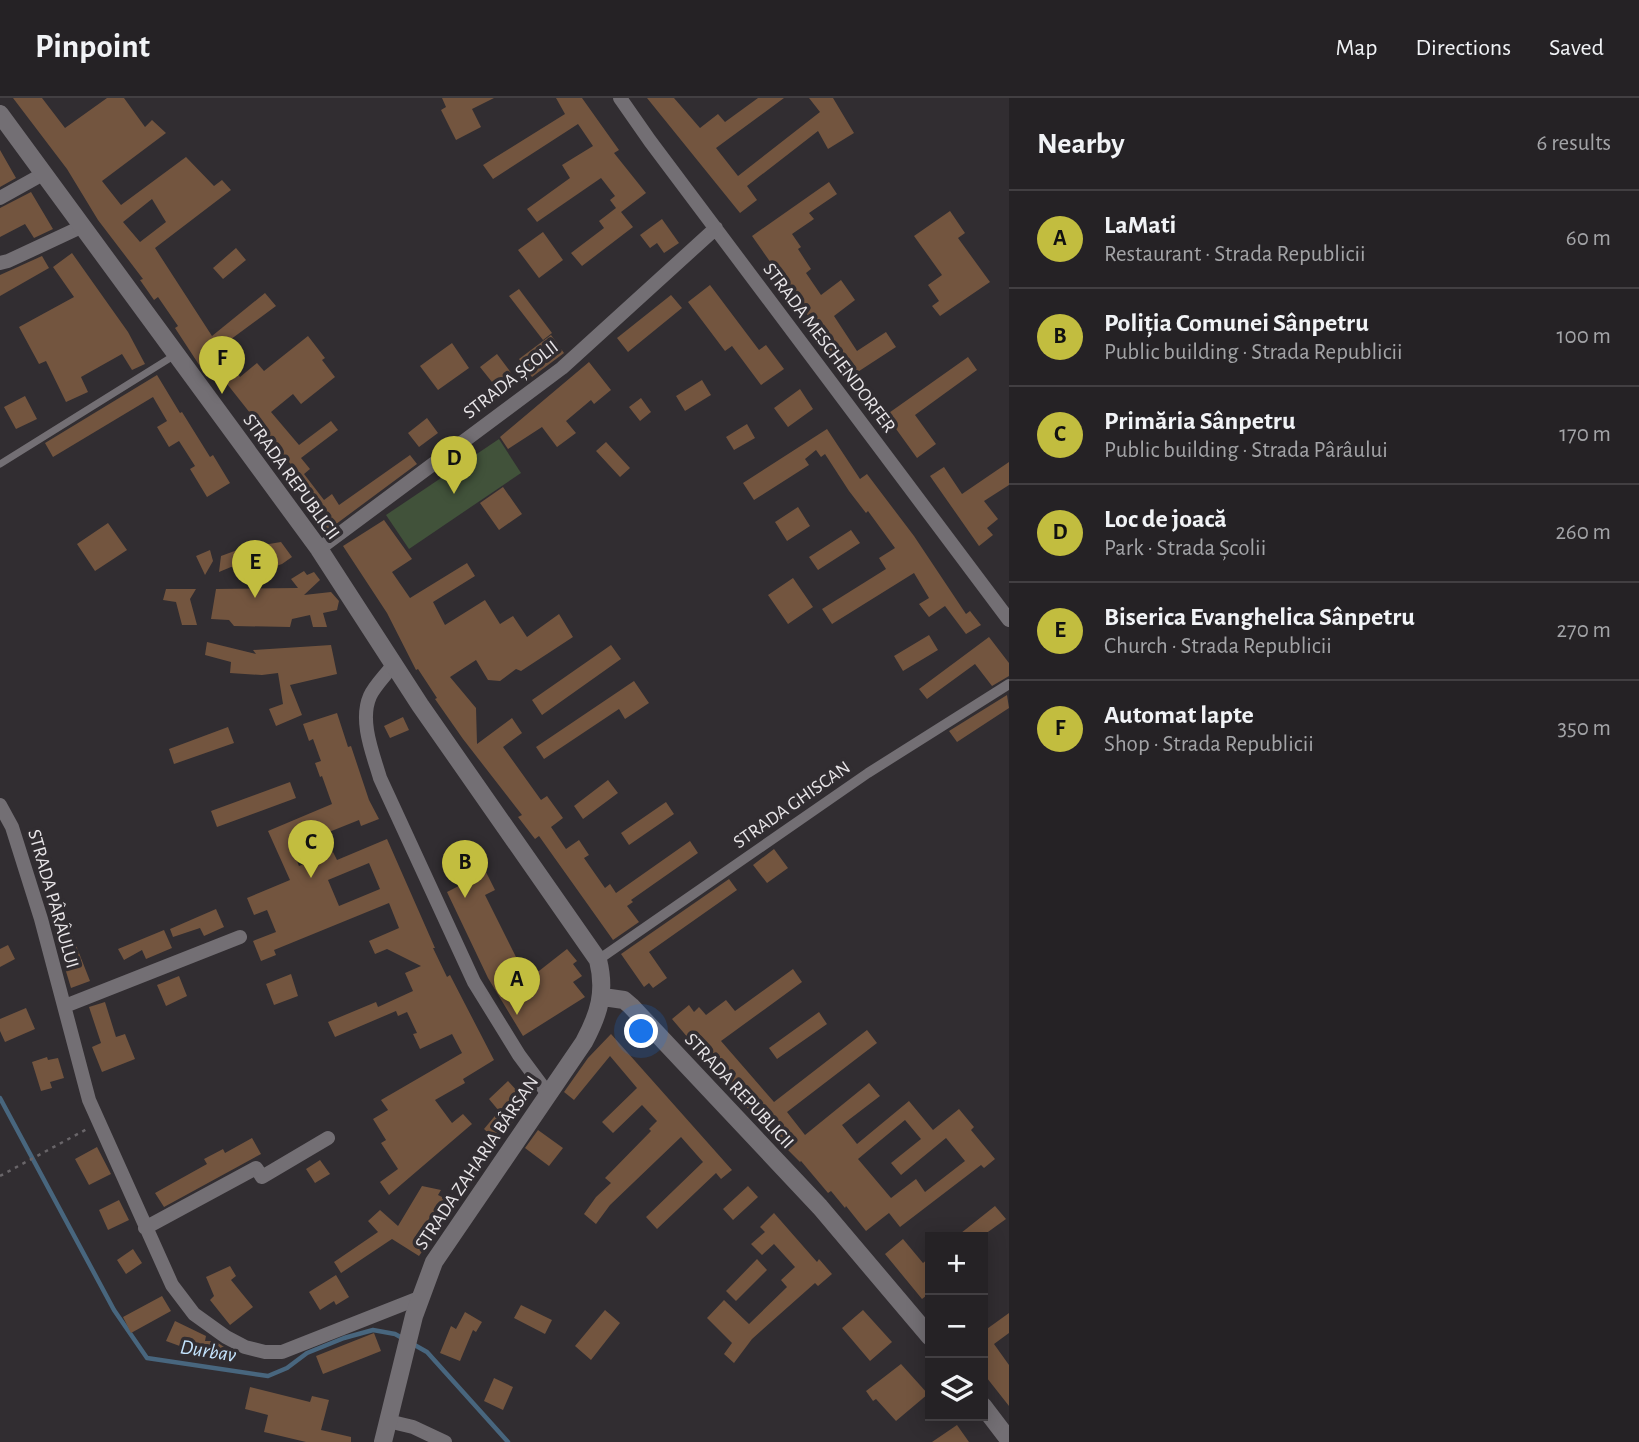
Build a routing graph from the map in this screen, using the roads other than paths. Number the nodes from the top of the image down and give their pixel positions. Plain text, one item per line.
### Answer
1 (620, 98) edge
2 (0, 114) edge
3 (43, 174) junction
4 (0, 198) edge
5 (82, 227) junction
6 (716, 228) junction
7 (0, 263) edge
8 (176, 355) junction
9 (0, 464) edge
10 (319, 549) junction
11 (1009, 620) edge
12 (393, 665) junction
13 (1009, 684) edge
14 (0, 805) edge
15 (240, 937) dead end
16 (598, 960) junction
17 (603, 997) junction
18 (65, 1006) junction
19 (548, 1094) junction
20 (328, 1138) dead end
21 (145, 1228) junction
22 (419, 1298) junction
23 (925, 1331) edge
24 (988, 1413) edge
25 (388, 1421) junction
26 (1009, 1440) edge
27 (383, 1442) edge
28 (445, 1442) edge

1 - 6 street, STRADA MESCHENDORFER
2 - 3 main road, STRADA REPUBLICII
3 - 4 street
3 - 5 main road, STRADA REPUBLICII
5 - 7 street
5 - 8 main road, STRADA REPUBLICII
6 - 10 street, STRADA ȘCOLII
6 - 11 street, STRADA MESCHENDORFER
8 - 9 lane
8 - 10 main road, STRADA REPUBLICII
10 - 12 main road, STRADA REPUBLICII
12 - 16 main road, STRADA REPUBLICII
12 - 19 street
13 - 16 street, STRADA GHISCAN
14 - 18 street, STRADA PÂRÂULUI
15 - 18 street
16 - 17 main road, STRADA REPUBLICII
17 - 19 main road, STRADA ZAHARIA BÂRSAN
17 - 23 main road, STRADA REPUBLICII
18 - 21 street, STRADA PÂRÂULUI
19 - 22 main road, STRADA ZAHARIA BÂRSAN
20 - 21 street
21 - 22 street, STRADA PÂRÂULUI
22 - 25 main road, STRADA ZAHARIA BÂRSAN
24 - 26 main road
25 - 27 main road, STRADA ZAHARIA BÂRSAN
25 - 28 street

